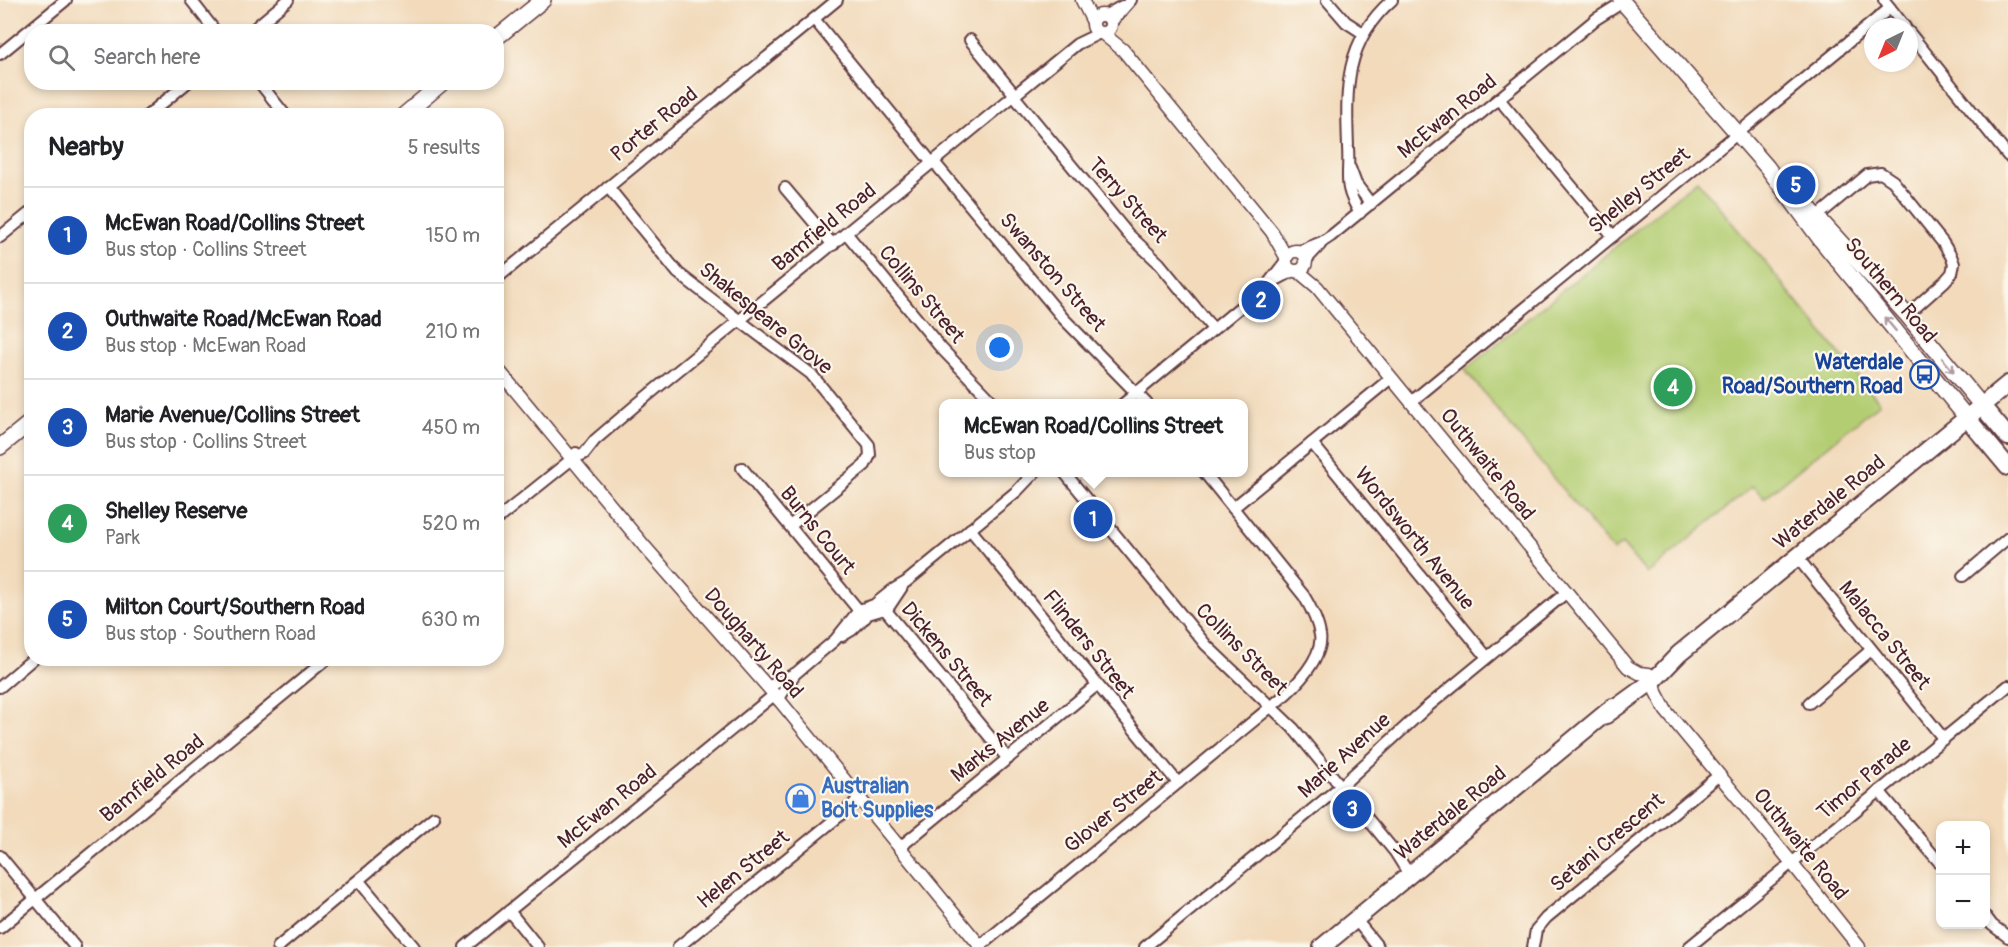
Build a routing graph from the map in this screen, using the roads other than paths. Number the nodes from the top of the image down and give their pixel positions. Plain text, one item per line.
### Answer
1 (66, 0) edge
2 (190, 0) edge
3 (288, 0) edge
4 (543, 0) edge
5 (837, 0) edge
6 (1327, 0) edge
7 (1392, 0) edge
8 (1129, 1) edge
9 (1619, 1) edge
10 (1887, 4) edge
11 (1898, 18) edge
12 (814, 19) junction
13 (37, 24) edge
14 (210, 24) edge
15 (260, 24) edge
16 (1102, 24) junction
17 (504, 32) edge
18 (1363, 33) junction
19 (24, 34) edge
20 (970, 40) dead end
21 (1918, 43) edge
22 (0, 54) edge
23 (178, 90) edge
24 (265, 90) edge
25 (434, 90) edge
26 (1015, 95) junction
27 (1499, 99) junction
28 (157, 108) edge
29 (280, 108) edge
30 (412, 108) edge
31 (1738, 134) junction
32 (2008, 156) edge
33 (933, 162) junction
34 (1349, 164) junction
35 (1767, 167) junction
36 (608, 187) junction
37 (785, 188) dead end
38 (1371, 204) junction
39 (1360, 213) junction
40 (1818, 216) junction
41 (24, 218) edge
42 (846, 234) junction
43 (1613, 236) junction
44 (0, 237) edge
45 (833, 245) junction
46 (1296, 261) junction
47 (504, 272) edge
48 (1906, 315) junction
49 (740, 321) junction
50 (1213, 329) junction
51 (504, 376) edge
52 (1391, 378) junction
53 (2008, 384) edge
54 (1137, 392) junction
55 (990, 399) edge
56 (1129, 399) edge
57 (1143, 399) edge
58 (1412, 402) junction
59 (1982, 406) junction
60 (1967, 418) junction
61 (24, 428) edge
62 (2008, 437) edge
63 (1312, 443) junction
64 (0, 447) edge
65 (572, 459) junction
66 (2008, 467) edge
67 (742, 468) dead end
68 (1030, 477) edge
69 (1036, 477) edge
70 (1068, 477) edge
71 (1208, 477) edge
72 (1017, 491) junction
73 (1233, 508) junction
74 (504, 514) edge
75 (790, 526) junction
76 (970, 529) junction
77 (2008, 538) edge
78 (1797, 557) junction
79 (1963, 576) dead end
80 (1567, 592) junction
81 (882, 606) junction
82 (862, 614) junction
83 (1871, 650) junction
84 (1488, 657) junction
85 (25, 666) edge
86 (318, 666) edge
87 (1628, 667) junction
88 (796, 673) junction
89 (1652, 677) junction
90 (1097, 685) junction
91 (2008, 686) edge
92 (0, 687) edge
93 (1635, 691) junction
94 (773, 694) junction
95 (1809, 703) dead end
96 (1272, 706) junction
97 (1666, 711) junction
98 (1943, 738) junction
99 (1008, 759) junction
100 (1719, 775) junction
101 (1178, 783) junction
102 (1341, 786) junction
103 (1880, 791) junction
104 (860, 799) junction
105 (434, 817) dead end
106 (899, 848) junction
107 (0, 856) edge
108 (1936, 858) edge
109 (1792, 862) junction
110 (1412, 874) junction
111 (359, 881) junction
112 (35, 899) junction
113 (509, 911) junction
114 (1356, 920) junction
115 (1990, 922) edge
116 (0, 928) edge
117 (2008, 937) edge
118 (980, 946) edge
119 (75, 947) edge
120 (278, 947) edge
121 (414, 947) edge
122 (465, 947) edge
123 (538, 947) edge
124 (678, 947) edge
125 (1145, 947) edge
126 (1323, 947) edge
127 (1378, 947) edge
128 (1533, 947) edge
129 (1689, 947) edge
130 (1859, 947) edge

1 - 13 street
2 - 14 street
3 - 15 street
4 - 17 main road
5 - 12 street, Porter Road
6 - 18 street
7 - 18 street
8 - 16 street, Bamfield Road
9 - 27 street, McEwan Road
9 - 31 main road, Southern Road
10 - 11 street
10 - 31 street, Shelley Street
12 - 33 street, Swanston Street
12 - 36 street, Porter Road
16 - 26 street, Bamfield Road
16 - 46 street, Outhwaite Road
18 - 34 street
19 - 22 street
20 - 26 street, Terry Street
21 - 32 street
23 - 28 street
24 - 29 street
25 - 30 main road
26 - 33 street, Bamfield Road
26 - 50 street, Terry Street
27 - 38 street, McEwan Road
27 - 43 street
31 - 35 main road, Southern Road
31 - 43 street, Shelley Street
33 - 42 street, Bamfield Road
33 - 54 street, Swanston Street
34 - 38 street
34 - 39 street
35 - 40 main road, Southern Road
60 -> 35 main road, Southern Road
36 - 47 street, Porter Road
36 - 49 street, Shakespeare Grove
37 - 45 street
38 - 39 street, McEwan Road
39 - 46 street, McEwan Road
40 - 48 main road, Southern Road
40 - 48 street
41 - 44 street
42 - 45 street, Bamfield Road
42 - 55 street, Collins Street
43 - 58 street, Shelley Street
45 - 49 street, Bamfield Road
46 - 50 street, McEwan Road
46 - 52 street, Outhwaite Road
48 -> 59 main road, Southern Road
49 - 65 street, Bamfield Road
49 - 75 street, Shakespeare Grove
50 - 54 street, McEwan Road
51 - 65 street, Dougharty Road
52 - 58 street, Outhwaite Road
52 - 63 street
53 - 59 main road, Waterdale Road
54 - 56 street, McEwan Road
54 - 57 street, Swanston Street
58 - 80 street, Outhwaite Road
59 - 60 main road, Waterdale Road
59 - 62 main road, Southern Road
60 - 66 main road, Southern Road
60 - 78 main road, Waterdale Road
61 - 64 main road
63 - 73 street
63 - 84 street, Wordsworth Avenue
65 - 74 street, Bamfield Road
65 - 94 street, Dougharty Road
67 - 75 street, Burns Court
68 - 72 street, McEwan Road
69 - 72 street, McEwan Road
70 - 96 street, Collins Street
71 - 73 street
72 - 76 street, McEwan Road
73 - 96 street
75 - 82 street, Burns Court
76 - 81 street, McEwan Road
76 - 90 street, Flinders Street
77 - 79 street
78 - 83 street, Malacca Street
78 - 89 main road, Waterdale Road
80 - 84 street, Marie Avenue
80 - 87 street, Outhwaite Road
81 - 82 street, McEwan Road
81 - 99 street, Dickens Street
82 - 88 street, McEwan Road
83 - 95 street
83 - 98 street, Malacca Street
84 - 102 street, Marie Avenue
85 - 92 street
86 - 112 street, Bamfield Road
87 - 89 street
87 - 93 street, Outhwaite Road
88 - 94 street, McEwan Road
88 - 94 street, McEwan Road
89 - 93 main road, Waterdale Road
89 - 97 street, Outhwaite Road
90 - 99 street, Marks Avenue
90 - 101 street, Flinders Street
91 - 98 street, Timor Parade
93 - 97 street, Outhwaite Road
93 - 110 main road, Waterdale Road
94 - 104 street, Dougharty Road
94 - 113 street, McEwan Road
96 - 101 street, Glover Street
96 - 102 street, Collins Street
97 - 100 street, Outhwaite Road
98 - 103 street, Timor Parade
99 - 106 street, Marks Avenue
100 - 109 street, Outhwaite Road
100 - 128 street, Setani Crescent
101 - 118 street, Glover Street
102 - 110 street, Collins Street
102 - 125 street, Marie Avenue
103 - 108 street
103 - 109 street, Timor Parade
104 - 106 street, Dougharty Road
104 - 124 street, Helen Street
105 - 111 street
106 - 118 street, Dougharty Road
107 - 112 street
109 - 129 street, Timor Parade
109 - 130 street, Outhwaite Road
110 - 114 main road, Waterdale Road
111 - 120 street
111 - 121 street
112 - 116 street, Bamfield Road
112 - 119 street
113 - 122 street, McEwan Road
113 - 123 street
114 - 126 main road, Waterdale Road
114 - 127 street
115 - 117 street

